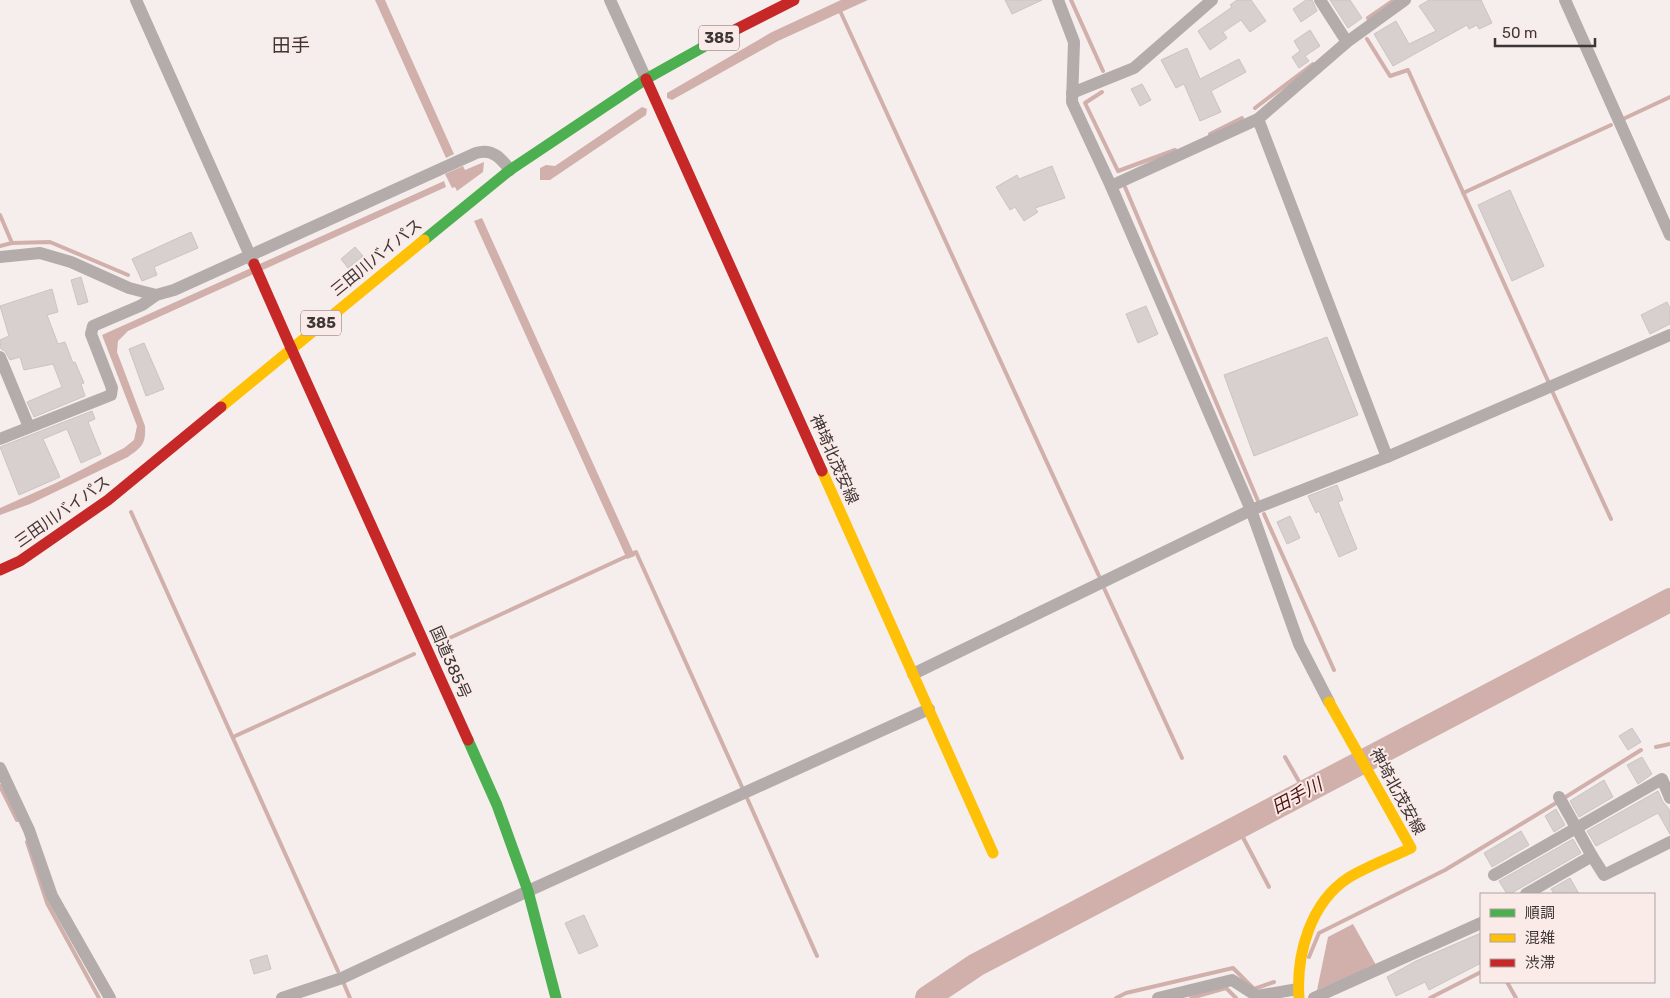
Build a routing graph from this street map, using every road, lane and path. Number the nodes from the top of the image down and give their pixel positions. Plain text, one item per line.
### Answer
1 (136, 0) edge
2 (610, 0) edge
3 (794, 0) edge
4 (1058, 0) edge
5 (1212, 0) edge
6 (1320, 0) edge
7 (1405, 0) edge
8 (1565, 0) edge
9 (1347, 42) junction
10 (646, 79) junction
11 (1072, 93) junction
12 (1258, 119) junction
13 (510, 170) junction
14 (1111, 186) junction
15 (1670, 235) edge
16 (0, 257) edge
17 (255, 265) junction
18 (156, 294) junction
19 (1670, 335) edge
20 (291, 348) junction
21 (0, 357) edge
22 (30, 427) junction
23 (0, 439) edge
24 (1387, 457) junction
25 (1251, 510) junction
26 (0, 570) edge
27 (913, 674) junction
28 (1332, 706) joint
29 (929, 709) junction
30 (0, 768) edge
31 (1559, 797) dead end
32 (1670, 798) edge
33 (1577, 828) junction
34 (1670, 842) edge
35 (993, 854) dead end
36 (1592, 856) junction
37 (1494, 875) dead end
38 (528, 891) junction
39 (1528, 893) edge
40 (1480, 923) edge
41 (1298, 993) edge
42 (110, 998) edge
43 (282, 998) edge
44 (556, 998) edge
45 (1158, 998) edge
46 (1314, 998) edge

1 - 17 street
2 - 10 street
3 - 10 main road, 三田川バイパス / 385
4 - 11 street
5 - 11 street
6 - 9 street
7 - 9 street
8 - 15 street
9 - 12 street
10 - 13 main road, 三田川バイパス / 385
10 - 27 main road, 神埼北茂安線
11 - 14 street
12 - 14 street
12 - 24 street
13 - 17 street
13 - 20 main road, 三田川バイパス / 385
14 - 25 street
16 - 18 street
17 - 18 street
17 - 20 main road, 国道385号
18 - 22 street
19 - 24 street
20 - 26 main road, 三田川バイパス / 385
20 - 38 main road, 国道385号 / 385
21 - 22 street
22 - 23 street
24 - 25 street
25 - 27 street
25 - 28 street
27 - 29 main road, 神埼北茂安線
28 - 41 main road, 神埼北茂安線
29 - 35 main road, 神埼北茂安線
29 - 38 street
30 - 42 street
31 - 33 street
32 - 33 street
33 - 36 street
33 - 37 street
34 - 36 street
36 - 39 street
38 - 43 street
38 - 44 main road, 国道385号 / 385
40 - 46 street
41 - 45 street

